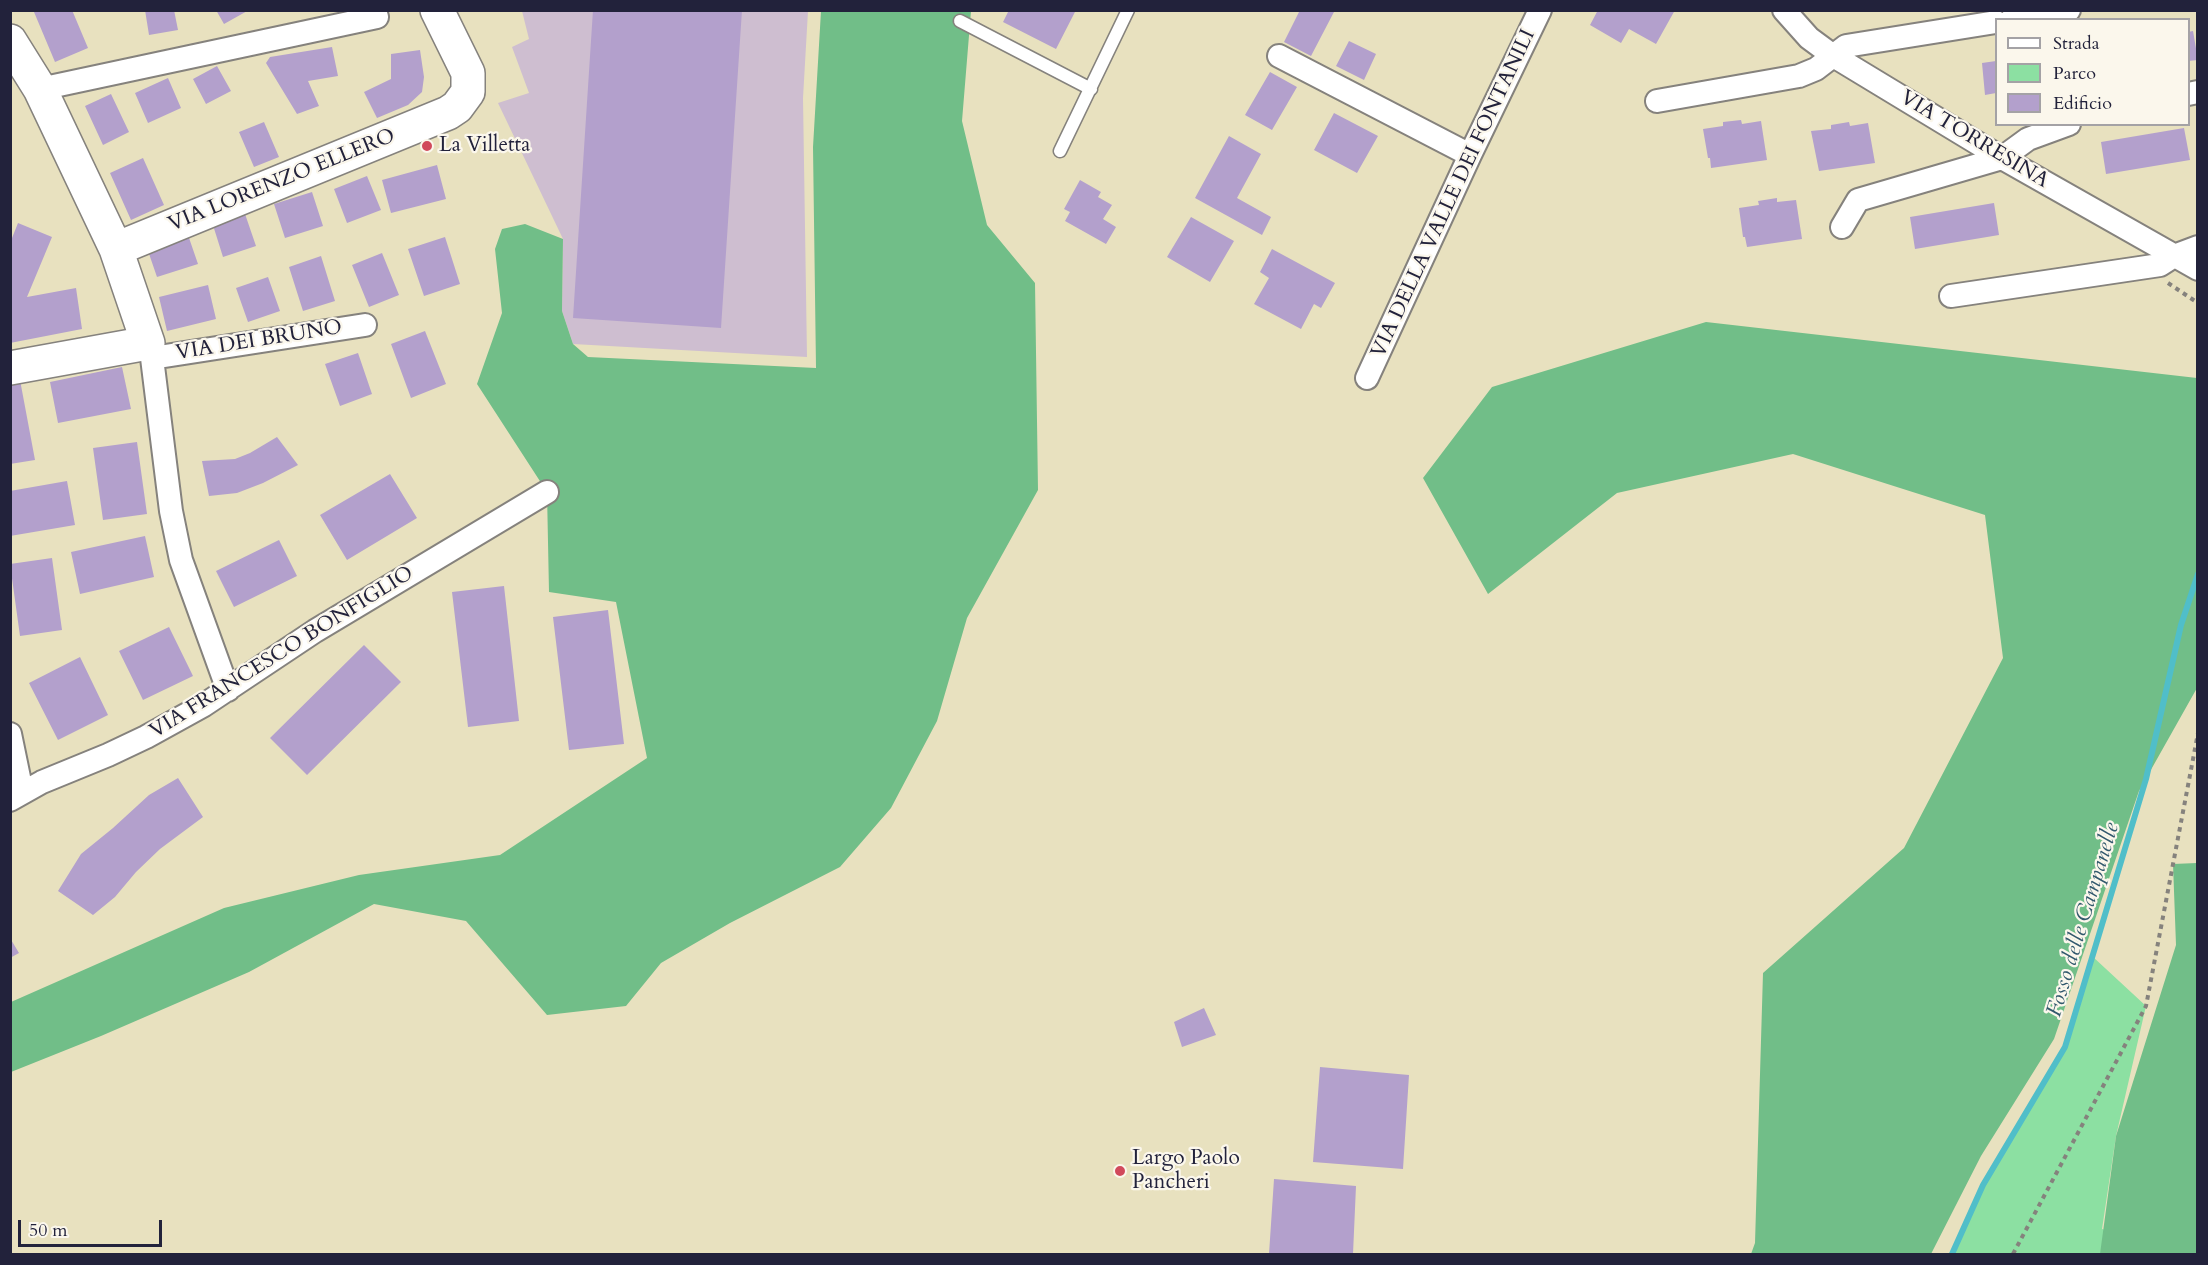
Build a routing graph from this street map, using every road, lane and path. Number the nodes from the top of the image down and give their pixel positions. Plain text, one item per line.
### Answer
1 (437, 10) edge
2 (1128, 10) edge
3 (1540, 10) edge
4 (1784, 10) edge
5 (2069, 10) edge
6 (377, 17) dead end
7 (2023, 18) edge
8 (960, 21) dead end
9 (1995, 22) edge
10 (10, 41) edge
11 (1832, 55) junction
12 (1279, 56) dead end
13 (40, 89) junction
14 (1090, 89) junction
15 (1657, 101) dead end
16 (2063, 126) edge
17 (1060, 151) dead end
18 (1470, 155) junction
19 (2002, 158) junction
20 (1842, 227) dead end
21 (2198, 247) edge
22 (116, 249) junction
23 (2167, 261) junction
24 (2198, 269) edge
25 (1951, 296) dead end
26 (2198, 303) edge
27 (365, 325) dead end
28 (150, 350) junction
29 (10, 368) edge
30 (1367, 378) dead end
31 (547, 492) dead end
32 (228, 690) junction
33 (2198, 733) edge
34 (10, 734) edge
35 (16, 796) edge
36 (2013, 1254) edge

1 - 22 street, VIA LORENZO ELLERO
2 - 14 lane
3 - 18 street, VIA DELLA VALLE DEI FONTANILI
4 - 11 street, VIA TORRESINA
5 - 7 street
6 - 13 street
8 - 14 lane
9 - 11 street
10 - 13 street
11 - 15 street
11 - 19 street, VIA TORRESINA
12 - 18 street
13 - 22 street
14 - 17 lane
16 - 19 street
18 - 30 street, VIA DELLA VALLE DEI FONTANILI
19 - 20 street
19 - 23 street, VIA TORRESINA
21 - 23 street
22 - 28 street
23 - 24 street, VIA TORRESINA
23 - 25 street
23 - 26 path
27 - 28 street, VIA DEI BRUNO
28 - 29 street, VIA DEI BRUNO
28 - 32 street
31 - 32 street, VIA FRANCESCO BONFIGLIO
32 - 35 street, VIA FRANCESCO BONFIGLIO
33 - 36 path
34 - 35 street

